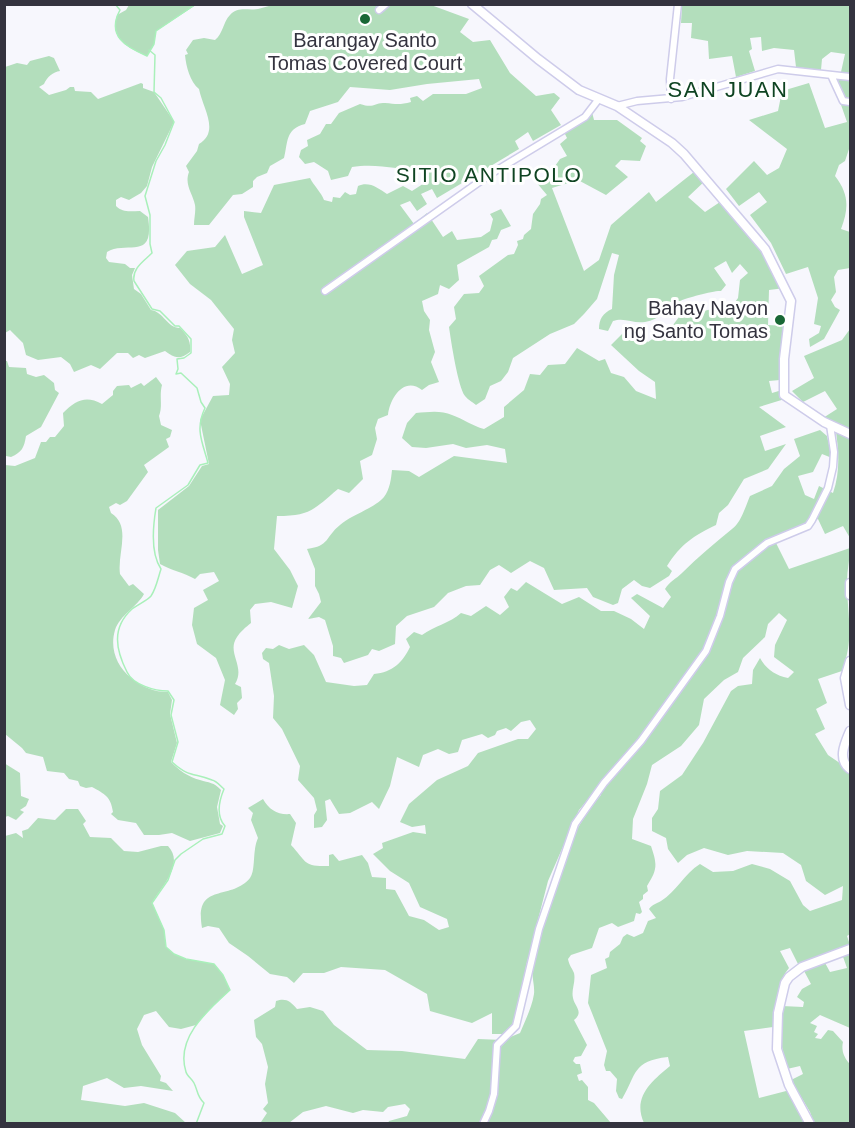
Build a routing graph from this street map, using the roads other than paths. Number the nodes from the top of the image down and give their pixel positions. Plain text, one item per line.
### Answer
1 (386, 4) edge
2 (472, 4) edge
3 (678, 4) edge
4 (379, 10) dead end
5 (831, 75) junction
6 (850, 77) edge
7 (671, 99) junction
8 (598, 100) junction
9 (850, 102) edge
10 (617, 106) junction
11 (325, 291) dead end
12 (830, 425) junction
13 (850, 434) edge
14 (850, 584) edge
15 (850, 595) edge
16 (850, 661) edge
17 (850, 705) edge
18 (850, 731) edge
19 (850, 769) edge
20 (850, 949) edge
21 (483, 1124) edge
22 (810, 1124) edge

1 - 4 street
2 - 8 street
3 - 7 street
5 - 6 street
5 - 7 street
5 - 9 street
7 - 10 street
8 - 10 street
8 - 11 street
10 - 12 street
12 - 13 street
12 - 21 street
14 - 15 street
16 - 17 street
18 - 19 street
20 - 22 street

